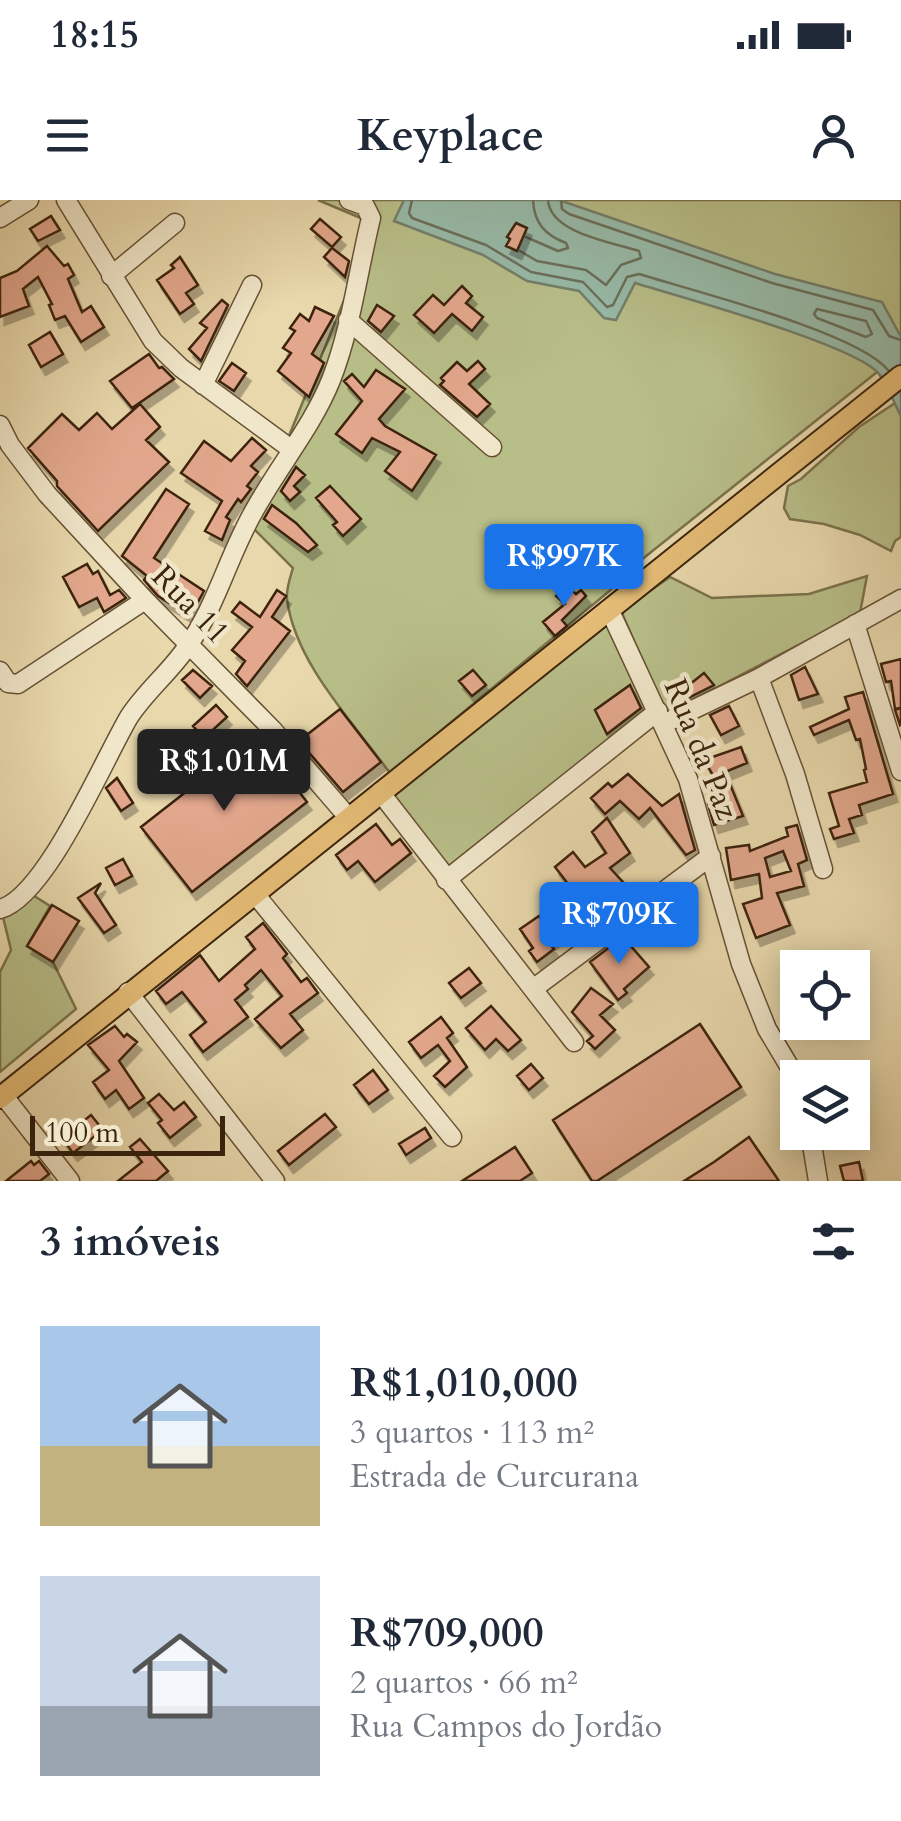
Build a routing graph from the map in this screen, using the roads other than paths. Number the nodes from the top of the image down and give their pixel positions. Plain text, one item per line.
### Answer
1 (29, 200) edge
2 (66, 200) edge
3 (349, 200) edge
4 (0, 218) edge
5 (175, 223) dead end
6 (111, 276) junction
7 (252, 284) dead end
8 (348, 320) junction
9 (901, 376) edge
10 (204, 385) junction
11 (0, 425) edge
12 (492, 448) dead end
13 (291, 449) junction
14 (901, 599) edge
15 (144, 600) junction
16 (609, 609) junction
17 (855, 624) junction
18 (189, 646) junction
19 (0, 671) edge
20 (759, 678) junction
21 (661, 718) junction
22 (901, 770) edge
23 (380, 792) junction
24 (348, 817) junction
25 (711, 856) junction
26 (823, 869) dead end
27 (446, 880) junction
28 (255, 894) junction
29 (0, 909) edge
30 (532, 989) junction
31 (128, 992) junction
32 (574, 1042) dead end
33 (785, 1060) edge
34 (2, 1096) edge
35 (452, 1136) dead end
36 (813, 1150) edge
37 (70, 1181) edge
38 (274, 1181) edge
39 (818, 1181) edge

1 - 4 street
2 - 6 street
3 - 8 street
5 - 6 street
6 - 10 street
7 - 10 street
8 - 12 street
8 - 13 street
9 - 16 main road
10 - 13 street
11 - 15 street, Rua 11
13 - 18 street
14 - 17 street
15 - 18 street, Rua 11
15 - 19 street
16 - 21 street, Rua da Paz
16 - 23 main road
17 - 20 street
17 - 22 street
18 - 24 street, Rua 11
18 - 29 street
20 - 21 street
20 - 26 street
21 - 25 street, Rua da Paz
21 - 27 street
23 - 24 main road
23 - 27 street
24 - 28 main road
25 - 30 street
25 - 33 street, Rua da Paz
27 - 30 street
28 - 31 main road
28 - 35 street
30 - 32 street
31 - 34 main road
31 - 38 street
34 - 37 street
36 - 39 street

